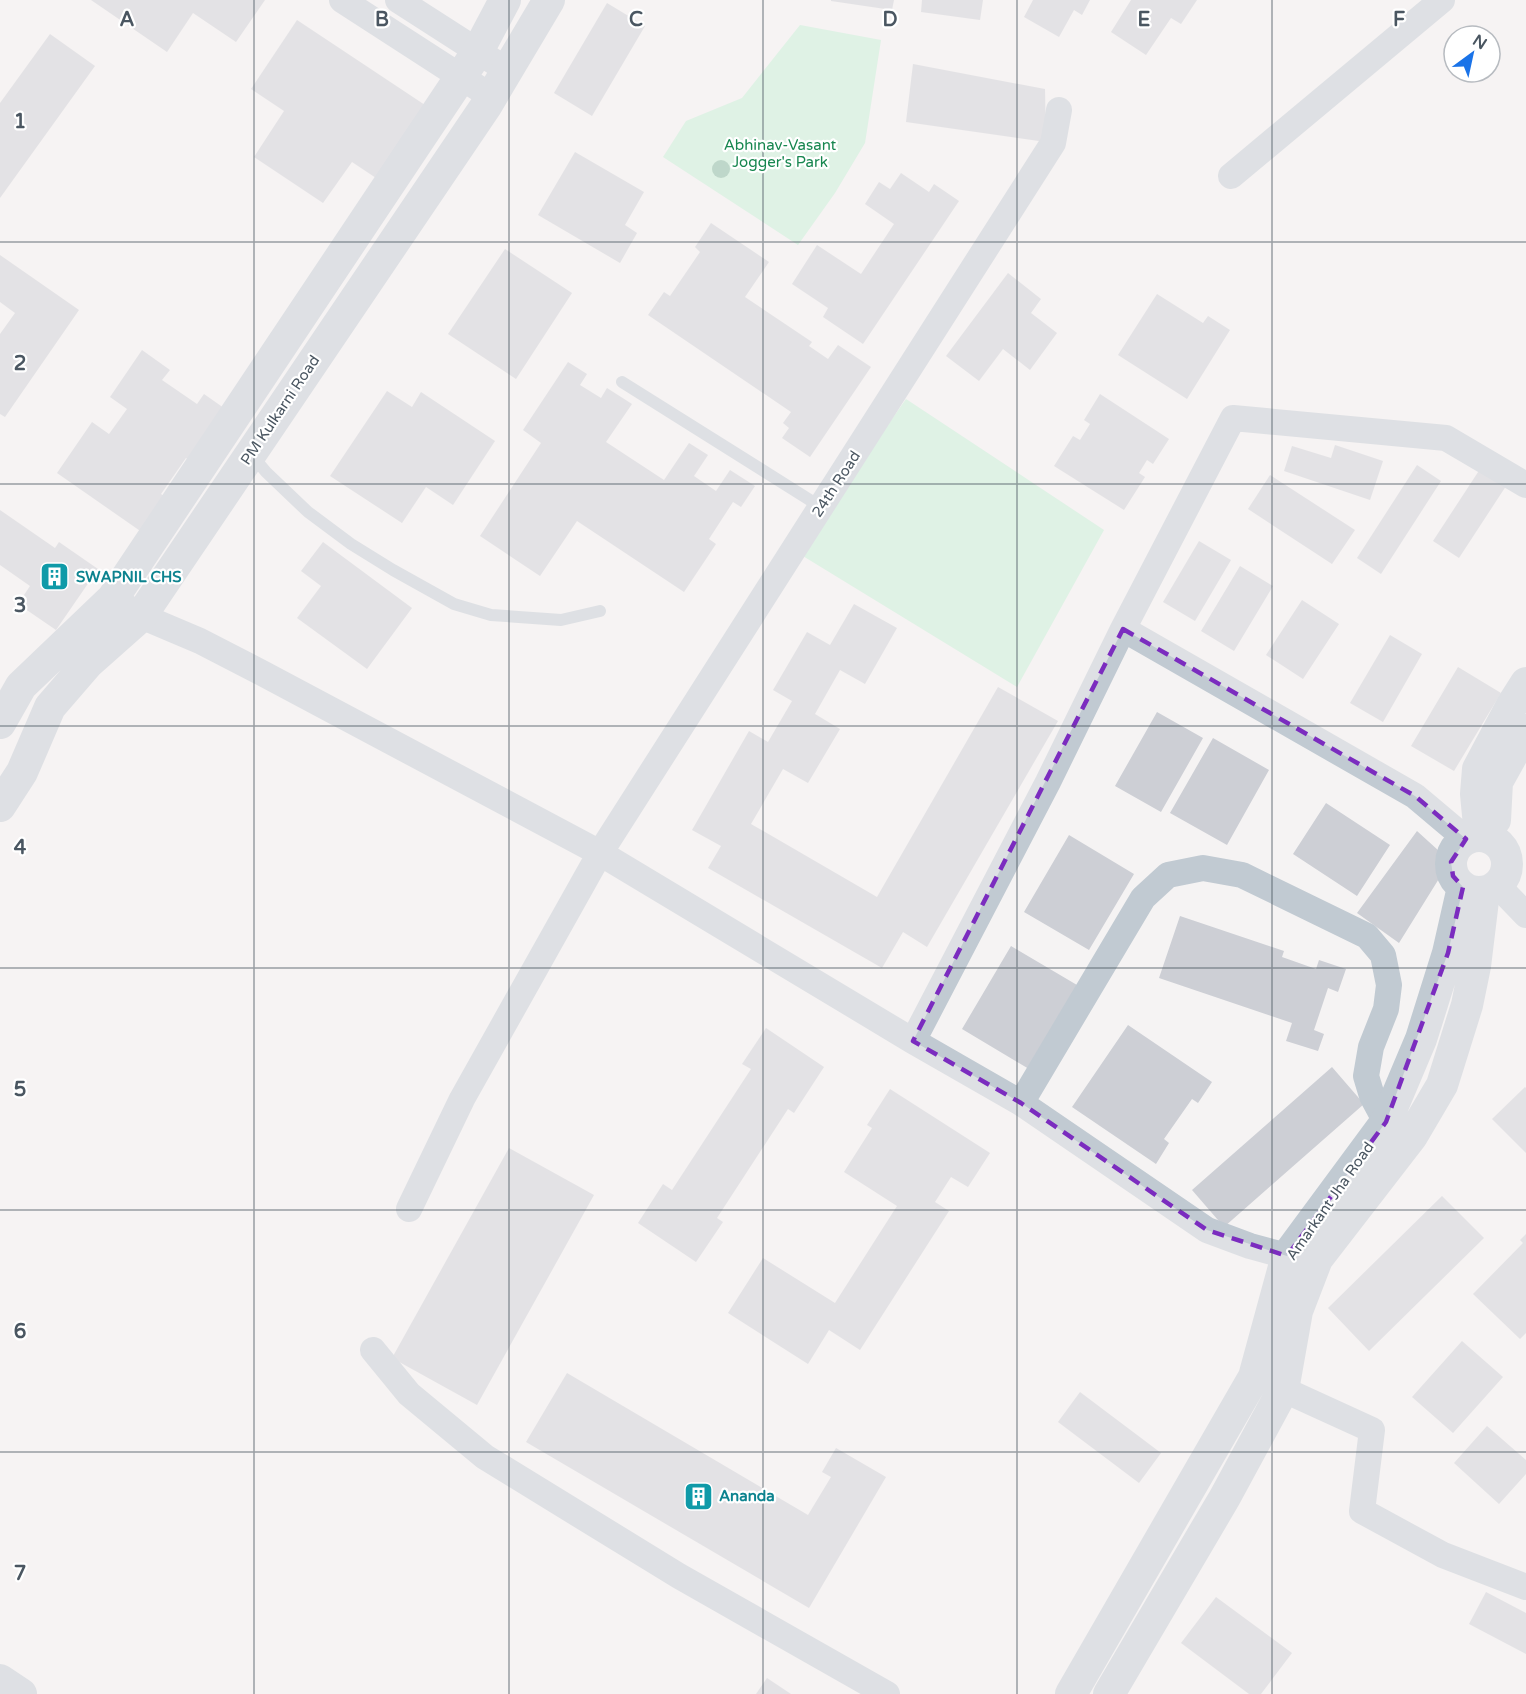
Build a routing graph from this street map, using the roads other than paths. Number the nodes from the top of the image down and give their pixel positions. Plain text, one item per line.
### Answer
1 (342, 0) edge
2 (398, 0) edge
3 (505, 0) edge
4 (549, 0) edge
5 (1442, 0) edge
6 (478, 51) junction
7 (461, 76) junction
8 (500, 83) junction
9 (1059, 110) dead end
10 (1231, 176) dead end
11 (622, 382) dead end
12 (251, 453) junction
13 (1526, 485) edge
14 (821, 507) junction
15 (113, 598) junction
16 (600, 611) dead end
17 (141, 616) junction
18 (1123, 629) junction
19 (1526, 683) edge
20 (0, 723) edge
21 (1526, 730) edge
22 (0, 806) edge
23 (1480, 838) junction
24 (600, 853) junction
25 (1482, 888) junction
26 (1526, 915) edge
27 (913, 1041) junction
28 (1021, 1103) junction
29 (1386, 1122) junction
30 (409, 1209) dead end
31 (1302, 1257) junction
32 (373, 1350) dead end
33 (1254, 1377) junction
34 (1283, 1390) junction
35 (1526, 1587) edge
36 (0, 1680) edge
37 (21, 1694) edge
38 (887, 1694) edge
39 (1071, 1694) edge
40 (1108, 1694) edge

1 - 7 street
2 - 6 street
3 - 6 street
4 - 8 street, PM Kulkarni Road
5 - 10 street
6 - 7 street
6 - 8 street
7 - 8 street
7 - 15 street
8 - 12 street, PM Kulkarni Road
9 - 14 street, 24th Road
11 - 14 lane
12 - 16 lane
12 - 17 street, PM Kulkarni Road
13 - 18 street
14 - 24 street, 24th Road
15 - 17 street
15 - 20 street
17 - 22 street, PM Kulkarni Road
17 - 24 street
18 - 23 street
18 - 27 street
19 - 23 street
21 - 23 street
23 - 25 street
23 - 25 street
24 - 27 street
24 - 30 street, 24th Road
25 - 26 street
25 - 29 street, Amarkant Jha Road
25 - 31 street, Amarkant Jha Road
27 - 28 street
28 - 29 street
28 - 31 street
29 - 31 street, Amarkant Jha Road
31 - 33 street, Amarkant Jha Road
31 - 34 street, Amarkant Jha Road
32 - 38 street
33 - 34 street
33 - 39 street, Amarkant Jha Road
34 - 35 street
34 - 40 street, Amarkant Jha Road
36 - 37 street

